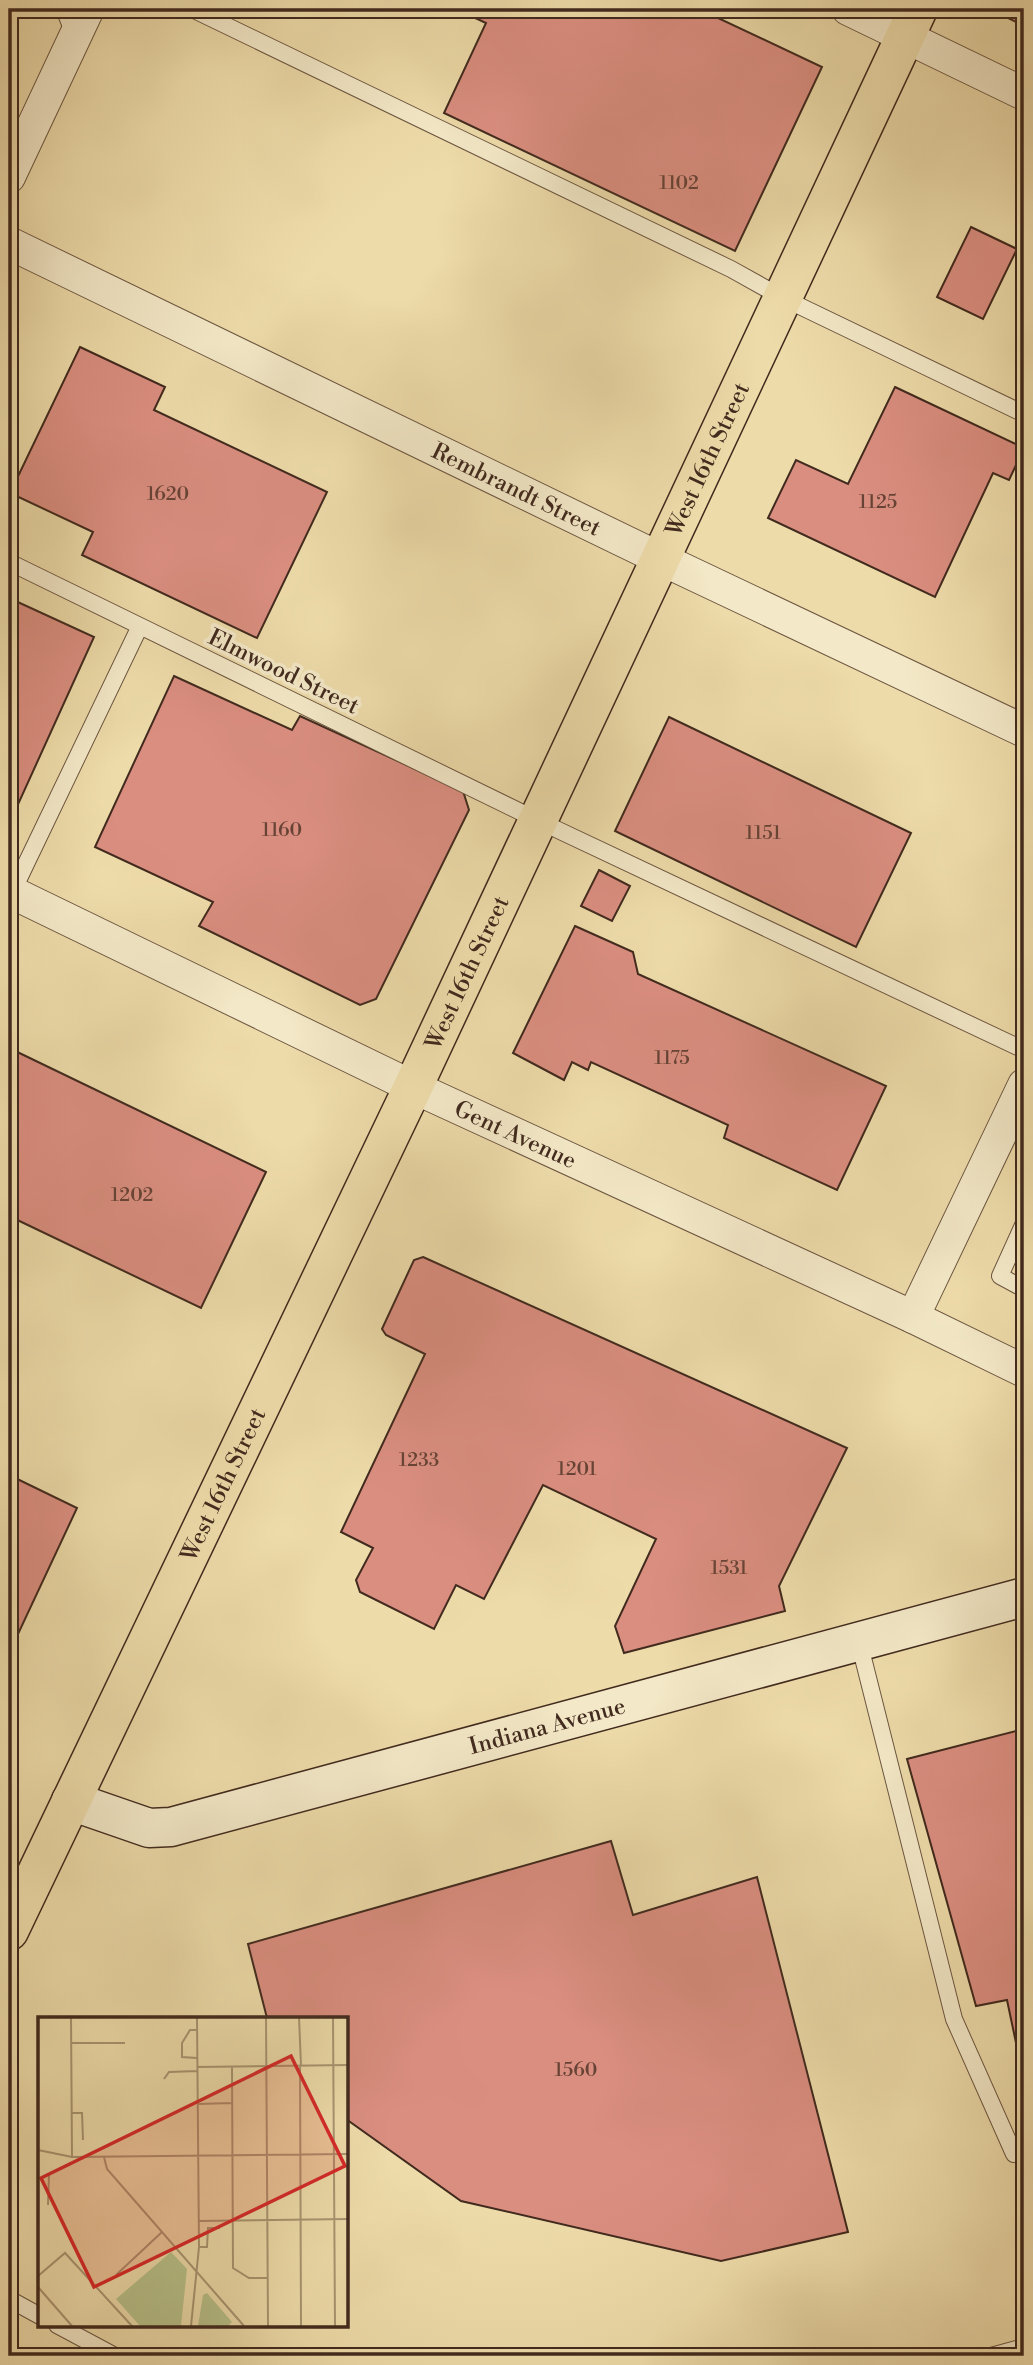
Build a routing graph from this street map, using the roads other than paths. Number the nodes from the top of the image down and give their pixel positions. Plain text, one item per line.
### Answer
1 (192, 9) edge
2 (848, 9) edge
3 (76, 18) edge
4 (912, 22) edge
5 (1024, 94) edge
6 (9, 177) edge
7 (9, 243) edge
8 (783, 298) junction
9 (1024, 414) edge
10 (662, 559) junction
11 (9, 562) edge
12 (140, 626) junction
13 (1024, 731) edge
14 (539, 821) junction
15 (10, 892) edge
16 (1024, 1050) edge
17 (1024, 1085) edge
18 (413, 1087) junction
19 (1024, 1223) edge
20 (1024, 1289) edge
21 (913, 1317) junction
22 (1024, 1371) edge
23 (1024, 1597) edge
24 (859, 1642) junction
25 (71, 1801) junction
26 (9, 1931) edge
27 (1014, 2154) dead end
28 (9, 2299) edge
29 (38, 2315) edge
30 (59, 2326) edge
31 (1024, 2347) edge
32 (115, 2356) edge
33 (991, 2356) edge

1 - 8 lane
2 - 4 street
3 - 6 street
4 - 5 street
4 - 8 main road, West 16th Street
7 - 10 street, Rembrandt Street
8 - 9 lane
8 - 10 main road, West 16th Street
10 - 13 street, Rembrandt Street
10 - 14 main road, West 16th Street
11 - 12 lane, Elmwood Street
12 - 14 lane, Elmwood Street
12 - 15 lane
14 - 16 lane, Elmwood Street
14 - 18 main road, West 16th Street
15 - 18 street, Gent Avenue
17 - 21 street
18 - 21 street, Gent Avenue
18 - 25 main road, West 16th Street
19 - 20 lane
21 - 22 street, Gent Avenue
23 - 24 main road, Indiana Avenue
24 - 25 main road, Indiana Avenue
24 - 27 lane
25 - 26 main road, West 16th Street
28 - 29 lane
30 - 32 lane
31 - 33 lane

